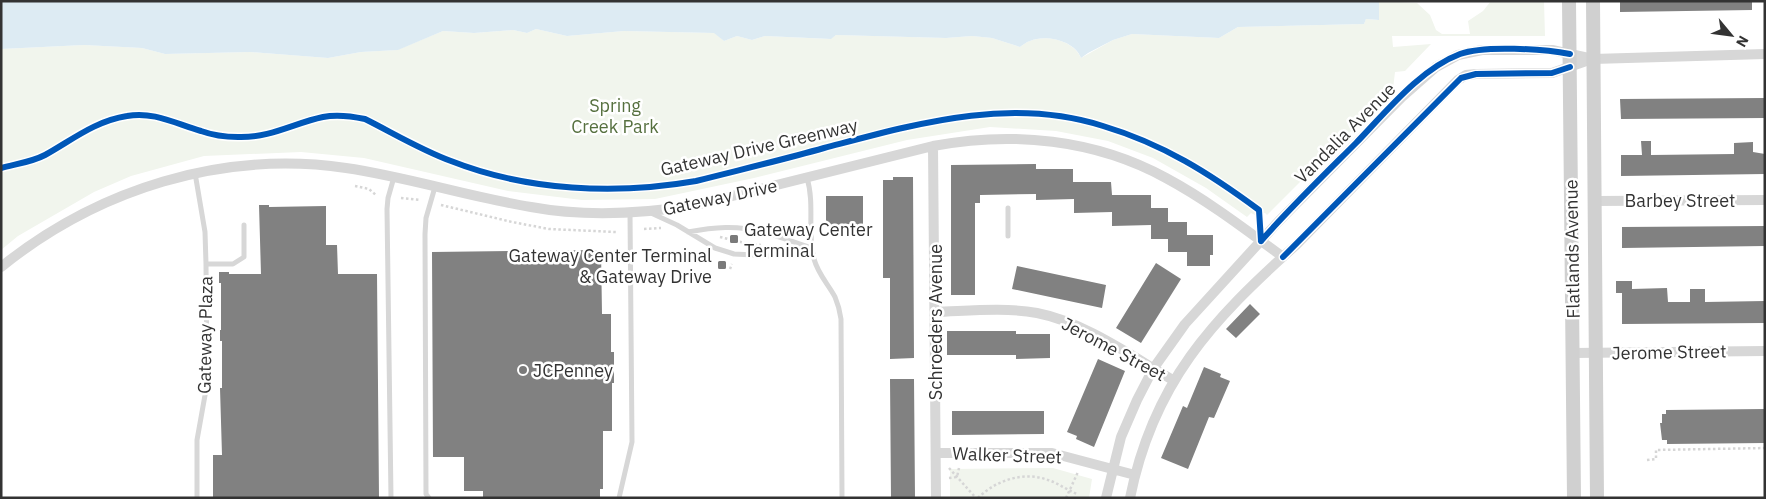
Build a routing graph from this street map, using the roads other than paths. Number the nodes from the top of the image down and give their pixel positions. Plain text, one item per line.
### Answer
1 (1569, 1) edge
2 (1593, 1) edge
3 (1765, 54) edge
4 (1593, 59) junction
5 (1570, 61) junction
6 (934, 146) junction
7 (194, 172) junction
8 (394, 176) junction
9 (807, 178) junction
10 (435, 186) junction
11 (1765, 200) edge
12 (1595, 201) junction
13 (1008, 208) dead end
14 (648, 211) junction
15 (630, 213) junction
16 (244, 225) dead end
17 (688, 232) junction
18 (1008, 236) dead end
19 (1261, 241) junction
20 (812, 248) junction
21 (1283, 257) junction
22 (206, 264) junction
23 (1, 267) edge
24 (934, 312) junction
25 (1765, 351) edge
26 (1573, 353) junction
27 (1596, 353) junction
28 (1154, 369) junction
29 (1173, 380) junction
30 (936, 453) junction
31 (1112, 469) junction
32 (1135, 475) junction
33 (198, 498) edge
34 (391, 498) edge
35 (430, 498) edge
36 (619, 498) edge
37 (842, 498) edge
38 (936, 498) edge
39 (1106, 498) edge
40 (1130, 498) edge
41 (1574, 498) edge
42 (1597, 498) edge

1 - 5 main road, Flatlands Avenue
2 - 4 main road, Flatlands Avenue
3 - 4 street, Vandalia Avenue
4 - 5 street, Vandalia Avenue
4 - 12 main road, Flatlands Avenue
5 - 19 street, Vandalia Avenue
5 - 21 street
5 - 26 main road, Flatlands Avenue
6 - 9 street, Gateway Drive
6 - 19 street, Gateway Drive
6 - 24 street, Schroeders Avenue
7 - 8 street, Gateway Drive
7 - 22 lane, Gateway Plaza
7 - 23 street, Gateway Drive
8 - 10 street, Gateway Drive
8 - 34 lane
9 - 14 street, Gateway Drive
9 - 20 lane
10 - 15 street, Gateway Drive
10 - 35 lane
11 - 12 street, Barbey Street
12 - 27 main road, Flatlands Avenue
13 - 18 lane
14 - 15 street, Gateway Drive
14 - 17 lane
15 - 36 lane
16 - 22 lane
17 - 20 lane
17 - 20 lane
19 - 21 street, Gateway Drive
19 - 28 street, Vandalia Avenue
20 - 37 lane
21 - 29 street
22 - 33 lane, Gateway Plaza
24 - 28 street, Jerome Street
24 - 30 street, Schroeders Avenue
25 - 27 street, Jerome Street
26 - 27 street, Jerome Street
26 - 41 main road, Flatlands Avenue
27 - 42 main road, Flatlands Avenue
28 - 29 street, Jerome Street
28 - 31 street, Vandalia Avenue
29 - 32 street
30 - 31 street, Walker Street
30 - 38 street, Schroeders Avenue
31 - 32 street, Walker Street
31 - 39 street, Vandalia Avenue
32 - 40 street

